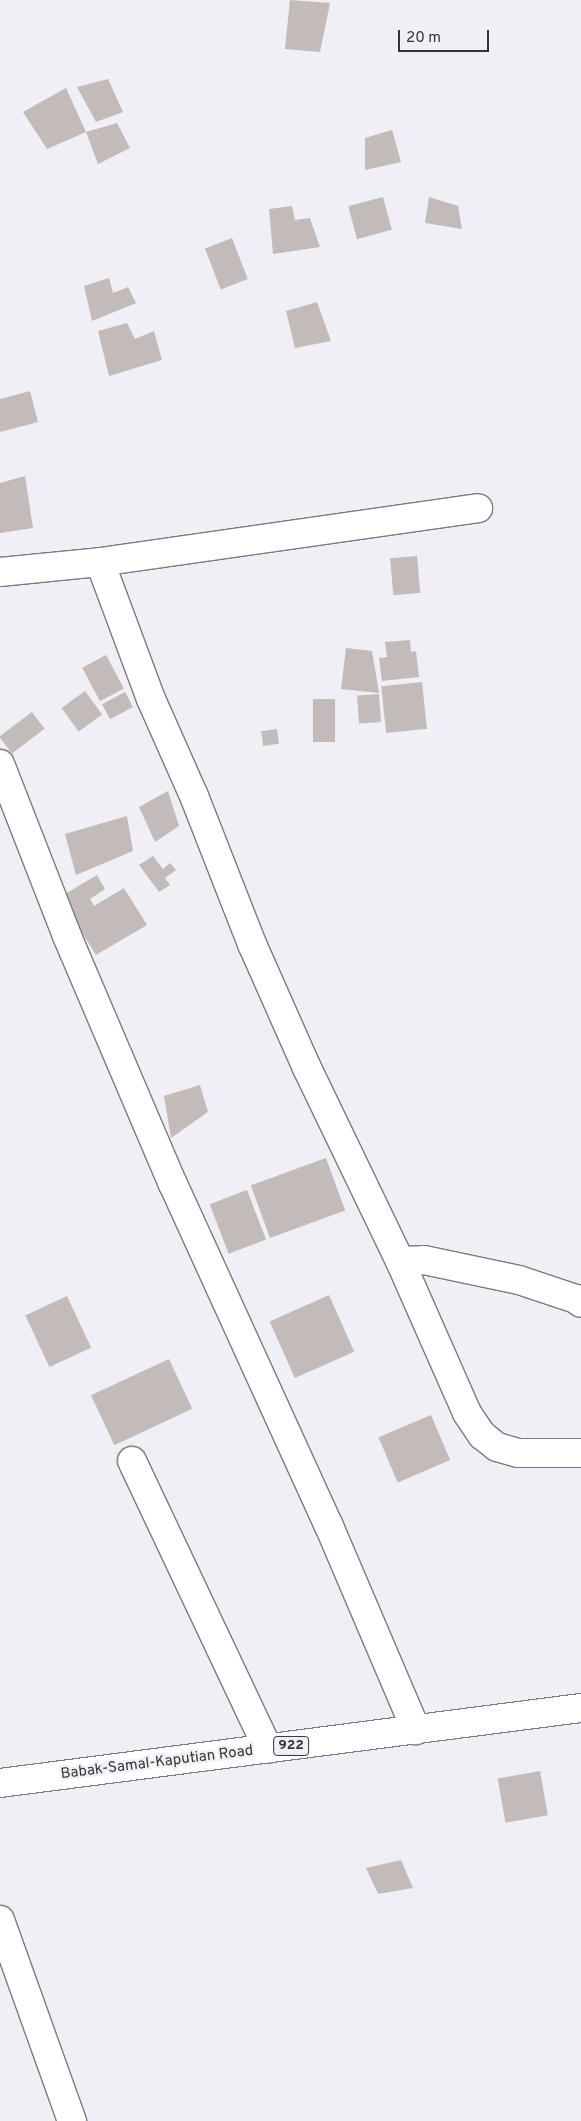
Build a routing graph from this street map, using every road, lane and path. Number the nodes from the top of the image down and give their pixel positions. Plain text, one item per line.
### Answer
1 (478, 508) dead end
2 (100, 562) junction
3 (0, 572) edge
4 (0, 764) edge
5 (400, 1261) junction
6 (581, 1303) edge
7 (581, 1453) edge
8 (132, 1461) dead end
9 (581, 1708) edge
10 (416, 1730) junction
11 (268, 1749) junction
12 (0, 1783) edge
13 (0, 1920) edge
14 (72, 2121) edge

1 - 2 street
2 - 3 street
2 - 5 street
4 - 10 street
5 - 6 street
5 - 7 street
8 - 11 street
9 - 10 street, Babak-Samal-Kaputian Road / 922
10 - 11 street, Babak-Samal-Kaputian Road / 922
11 - 12 street, Babak-Samal-Kaputian Road / 922
13 - 14 street

